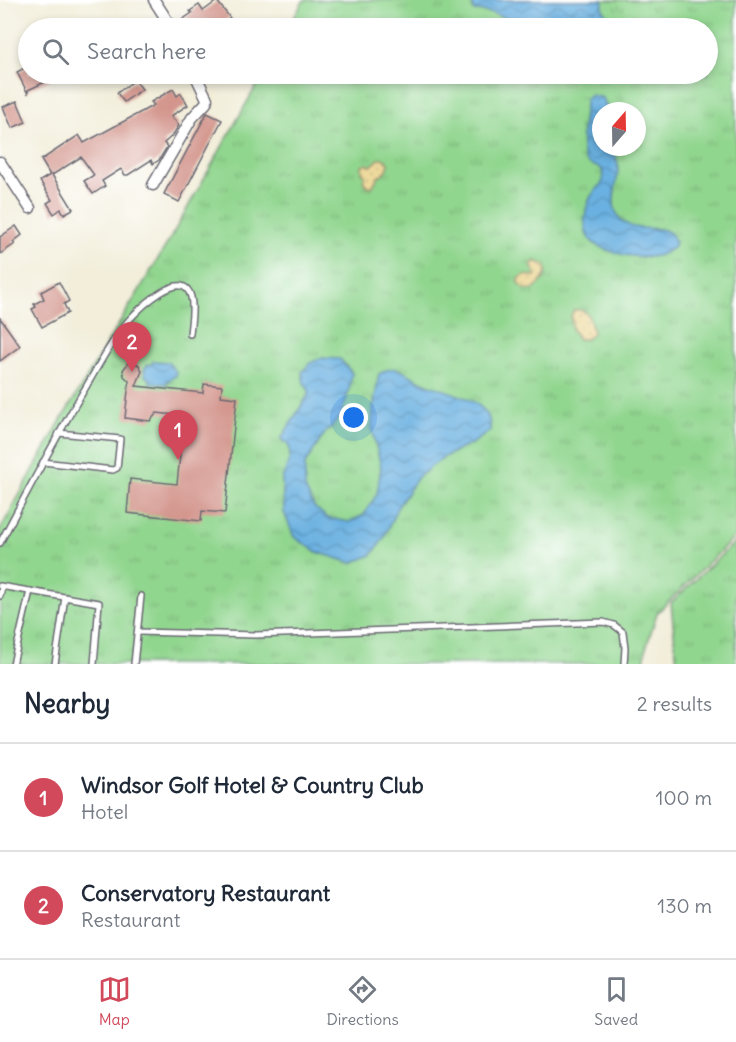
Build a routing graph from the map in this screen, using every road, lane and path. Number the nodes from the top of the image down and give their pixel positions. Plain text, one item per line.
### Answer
1 (154, 0) edge
2 (166, 18) edge
3 (200, 84) edge
4 (0, 162) edge
5 (153, 185) dead end
6 (30, 208) dead end
7 (190, 334) dead end
8 (59, 433) junction
9 (43, 462) junction
10 (0, 543) edge
11 (1, 586) edge
12 (30, 591) junction
13 (0, 596) edge
14 (141, 596) dead end
15 (65, 597) junction
16 (138, 632) junction
17 (13, 664) edge
18 (55, 664) edge
19 (94, 664) edge
20 (134, 664) edge
21 (624, 664) edge

1 - 2 street
3 - 5 street
4 - 6 street
7 - 8 lane
8 - 9 lane
8 - 9 lane
9 - 10 lane
11 - 12 lane
11 - 13 lane
12 - 15 lane
12 - 17 lane
14 - 16 lane
15 - 18 lane
15 - 19 lane
16 - 20 lane
16 - 21 lane

